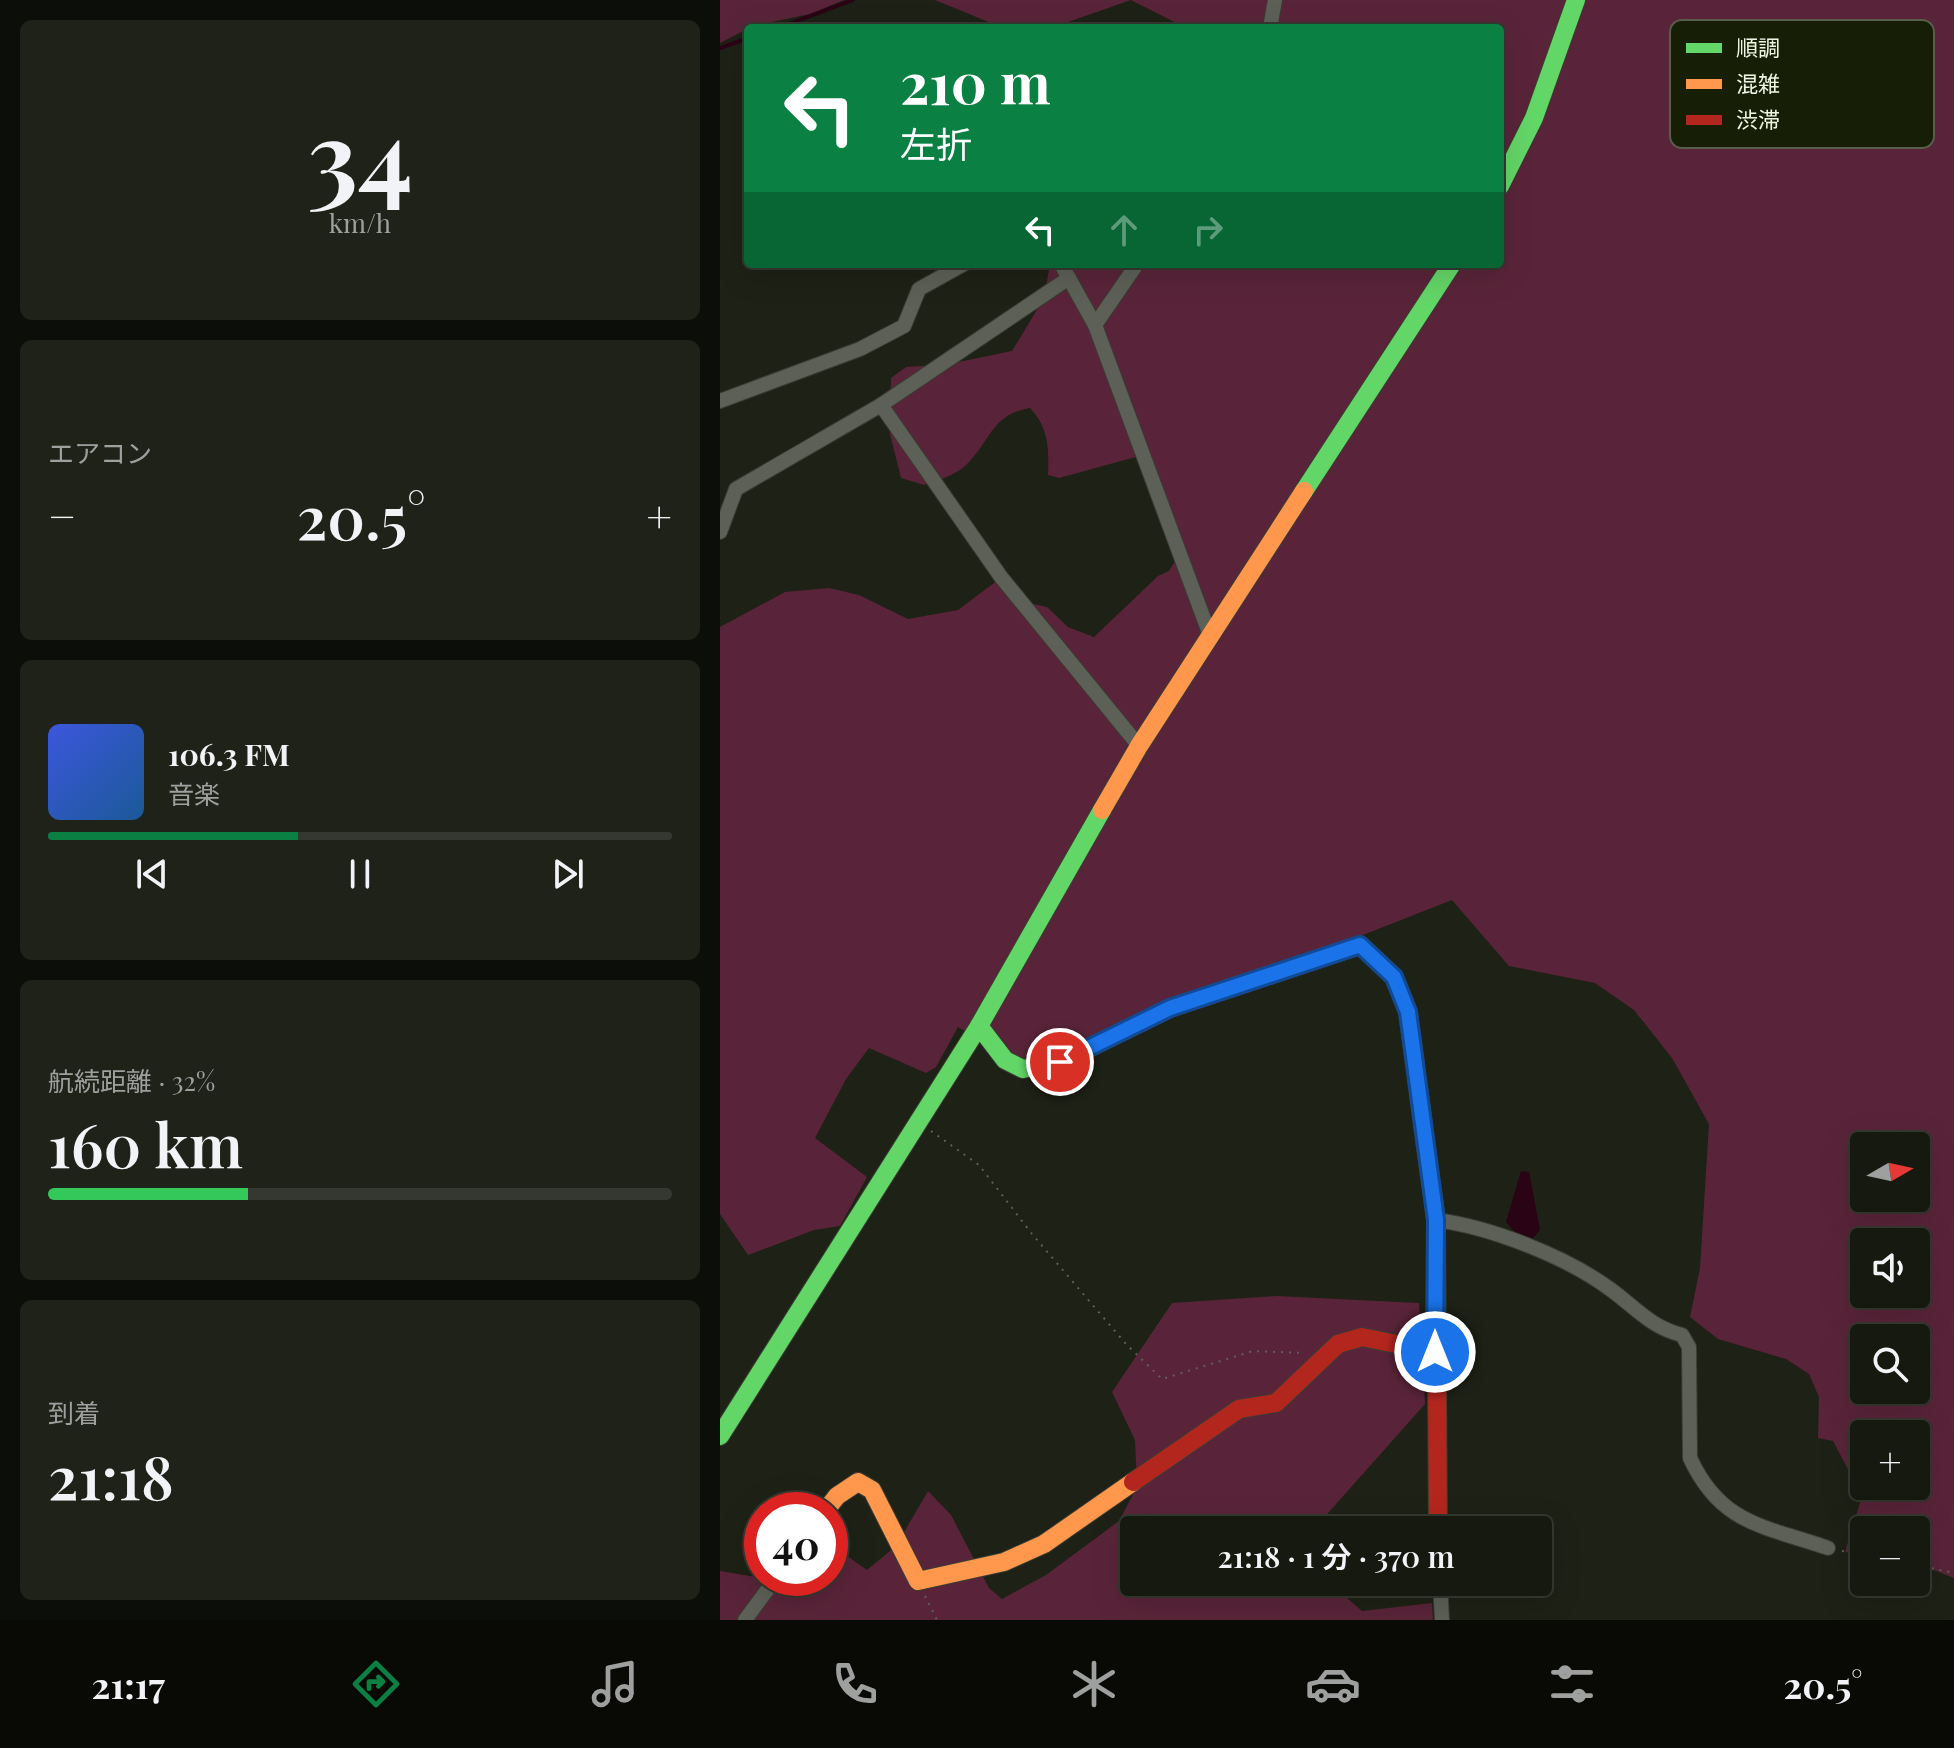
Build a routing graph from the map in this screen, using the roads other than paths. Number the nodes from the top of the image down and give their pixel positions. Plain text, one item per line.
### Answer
1 (1275, 0) edge
2 (1576, 0) edge
3 (1271, 24) edge
4 (1504, 179) edge
5 (957, 268) edge
6 (1063, 268) edge
7 (1134, 268) edge
8 (1449, 268) edge
9 (1069, 278) junction
10 (1095, 325) junction
11 (720, 401) edge
12 (881, 405) junction
13 (720, 532) edge
14 (1211, 638) junction
15 (1139, 746) junction
16 (979, 1026) junction
17 (1436, 1220) junction
18 (1435, 1352) junction
19 (720, 1436) edge
20 (843, 1492) edge
21 (1438, 1516) edge
22 (1828, 1548) road end
23 (763, 1596) edge
24 (1441, 1596) edge
25 (745, 1620) edge
26 (1442, 1620) edge

1 - 3 street
2 - 4 street
5 - 11 street
6 - 9 street
7 - 10 street
8 - 14 street
9 - 10 street
9 - 12 street
10 - 14 street
12 - 13 street
12 - 15 street
14 - 15 street
15 - 16 street
16 - 17 street
16 - 19 street
17 - 18 street
17 - 22 street
18 - 20 street
18 - 21 street
23 - 25 street
24 - 26 street

